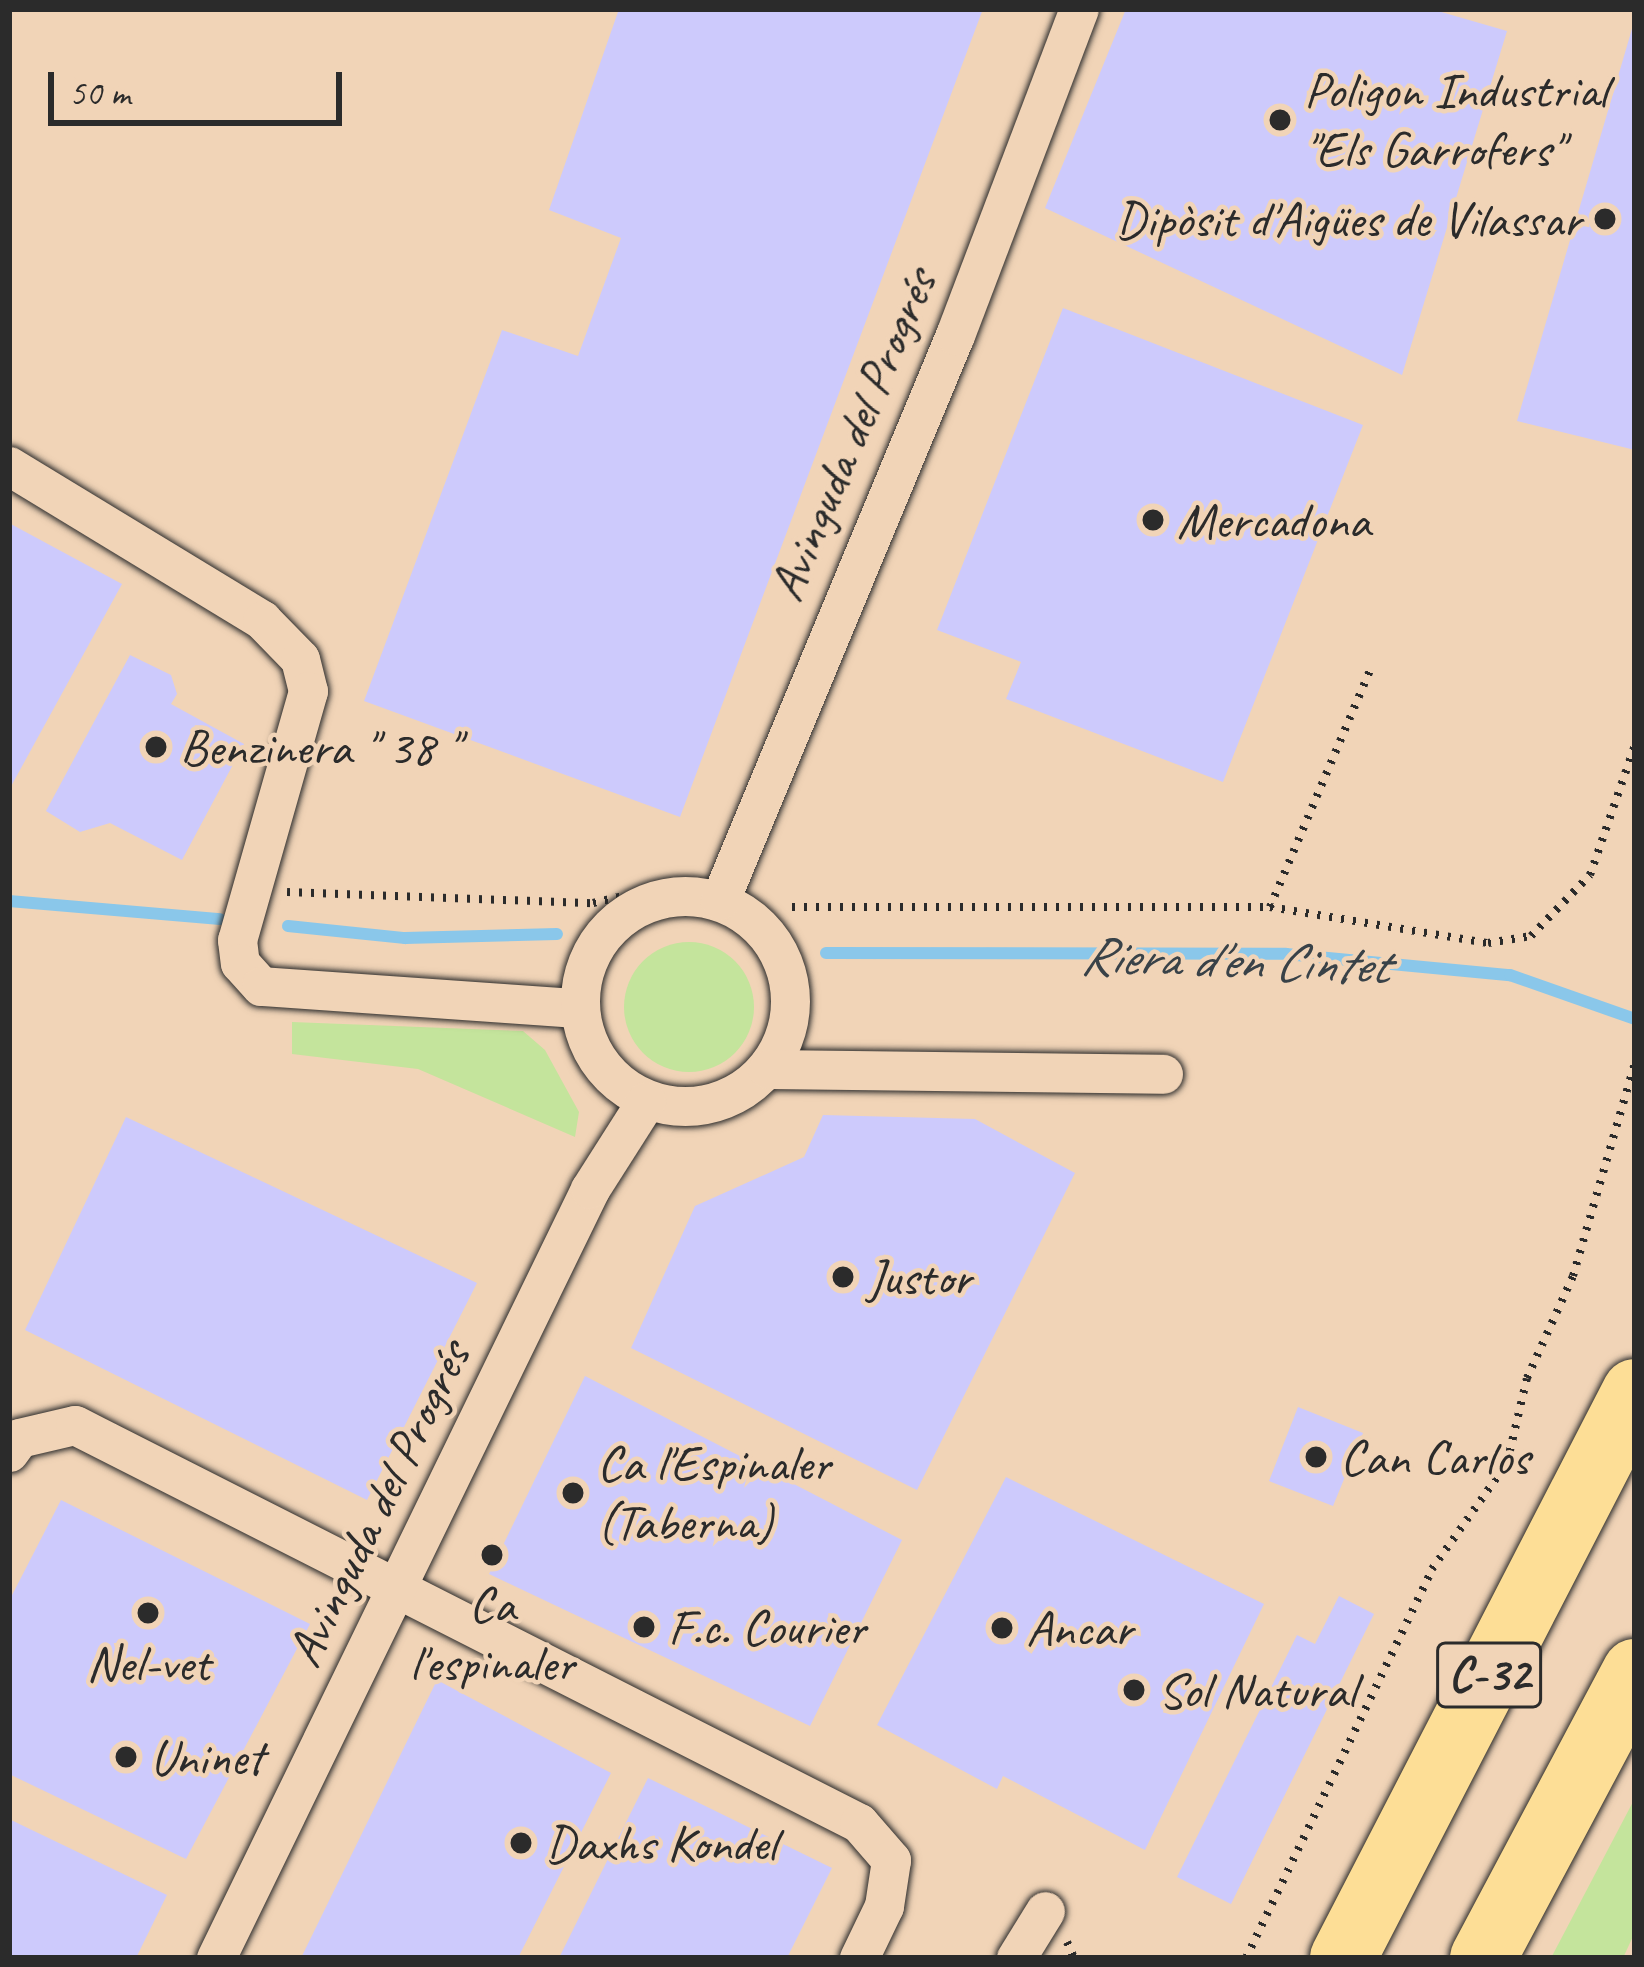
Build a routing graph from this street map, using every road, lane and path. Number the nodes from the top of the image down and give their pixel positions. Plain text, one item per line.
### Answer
1 (1079, 9) edge
2 (9, 466) edge
3 (1371, 668) dead end
4 (1635, 745) edge
5 (283, 871) dead end
6 (726, 886) junction
7 (792, 907) dead end
8 (1270, 907) junction
9 (579, 1008) junction
10 (1635, 1062) edge
11 (768, 1069) junction
12 (1163, 1074) dead end
13 (646, 1101) junction
14 (1635, 1393) edge
15 (9, 1452) edge
16 (398, 1591) junction
17 (1635, 1672) edge
18 (1045, 1911) dead end
19 (216, 1958) edge
20 (859, 1958) edge
21 (1016, 1958) edge
22 (1246, 1958) edge
23 (1343, 1958) edge
24 (1483, 1958) edge

1 - 6 street, Avinguda del Progrés
2 - 9 street
3 - 8 path
4 - 8 path
5 - 6 path
6 - 9 street
6 - 11 street
7 - 8 path
9 - 13 street
10 - 22 path
11 - 12 street
11 - 13 street
13 - 16 street, Avinguda del Progrés
14 - 23 highway, C-32
15 - 16 street
16 - 19 street, Avinguda del Progrés
16 - 20 street
17 - 24 highway, C-32
18 - 21 street

